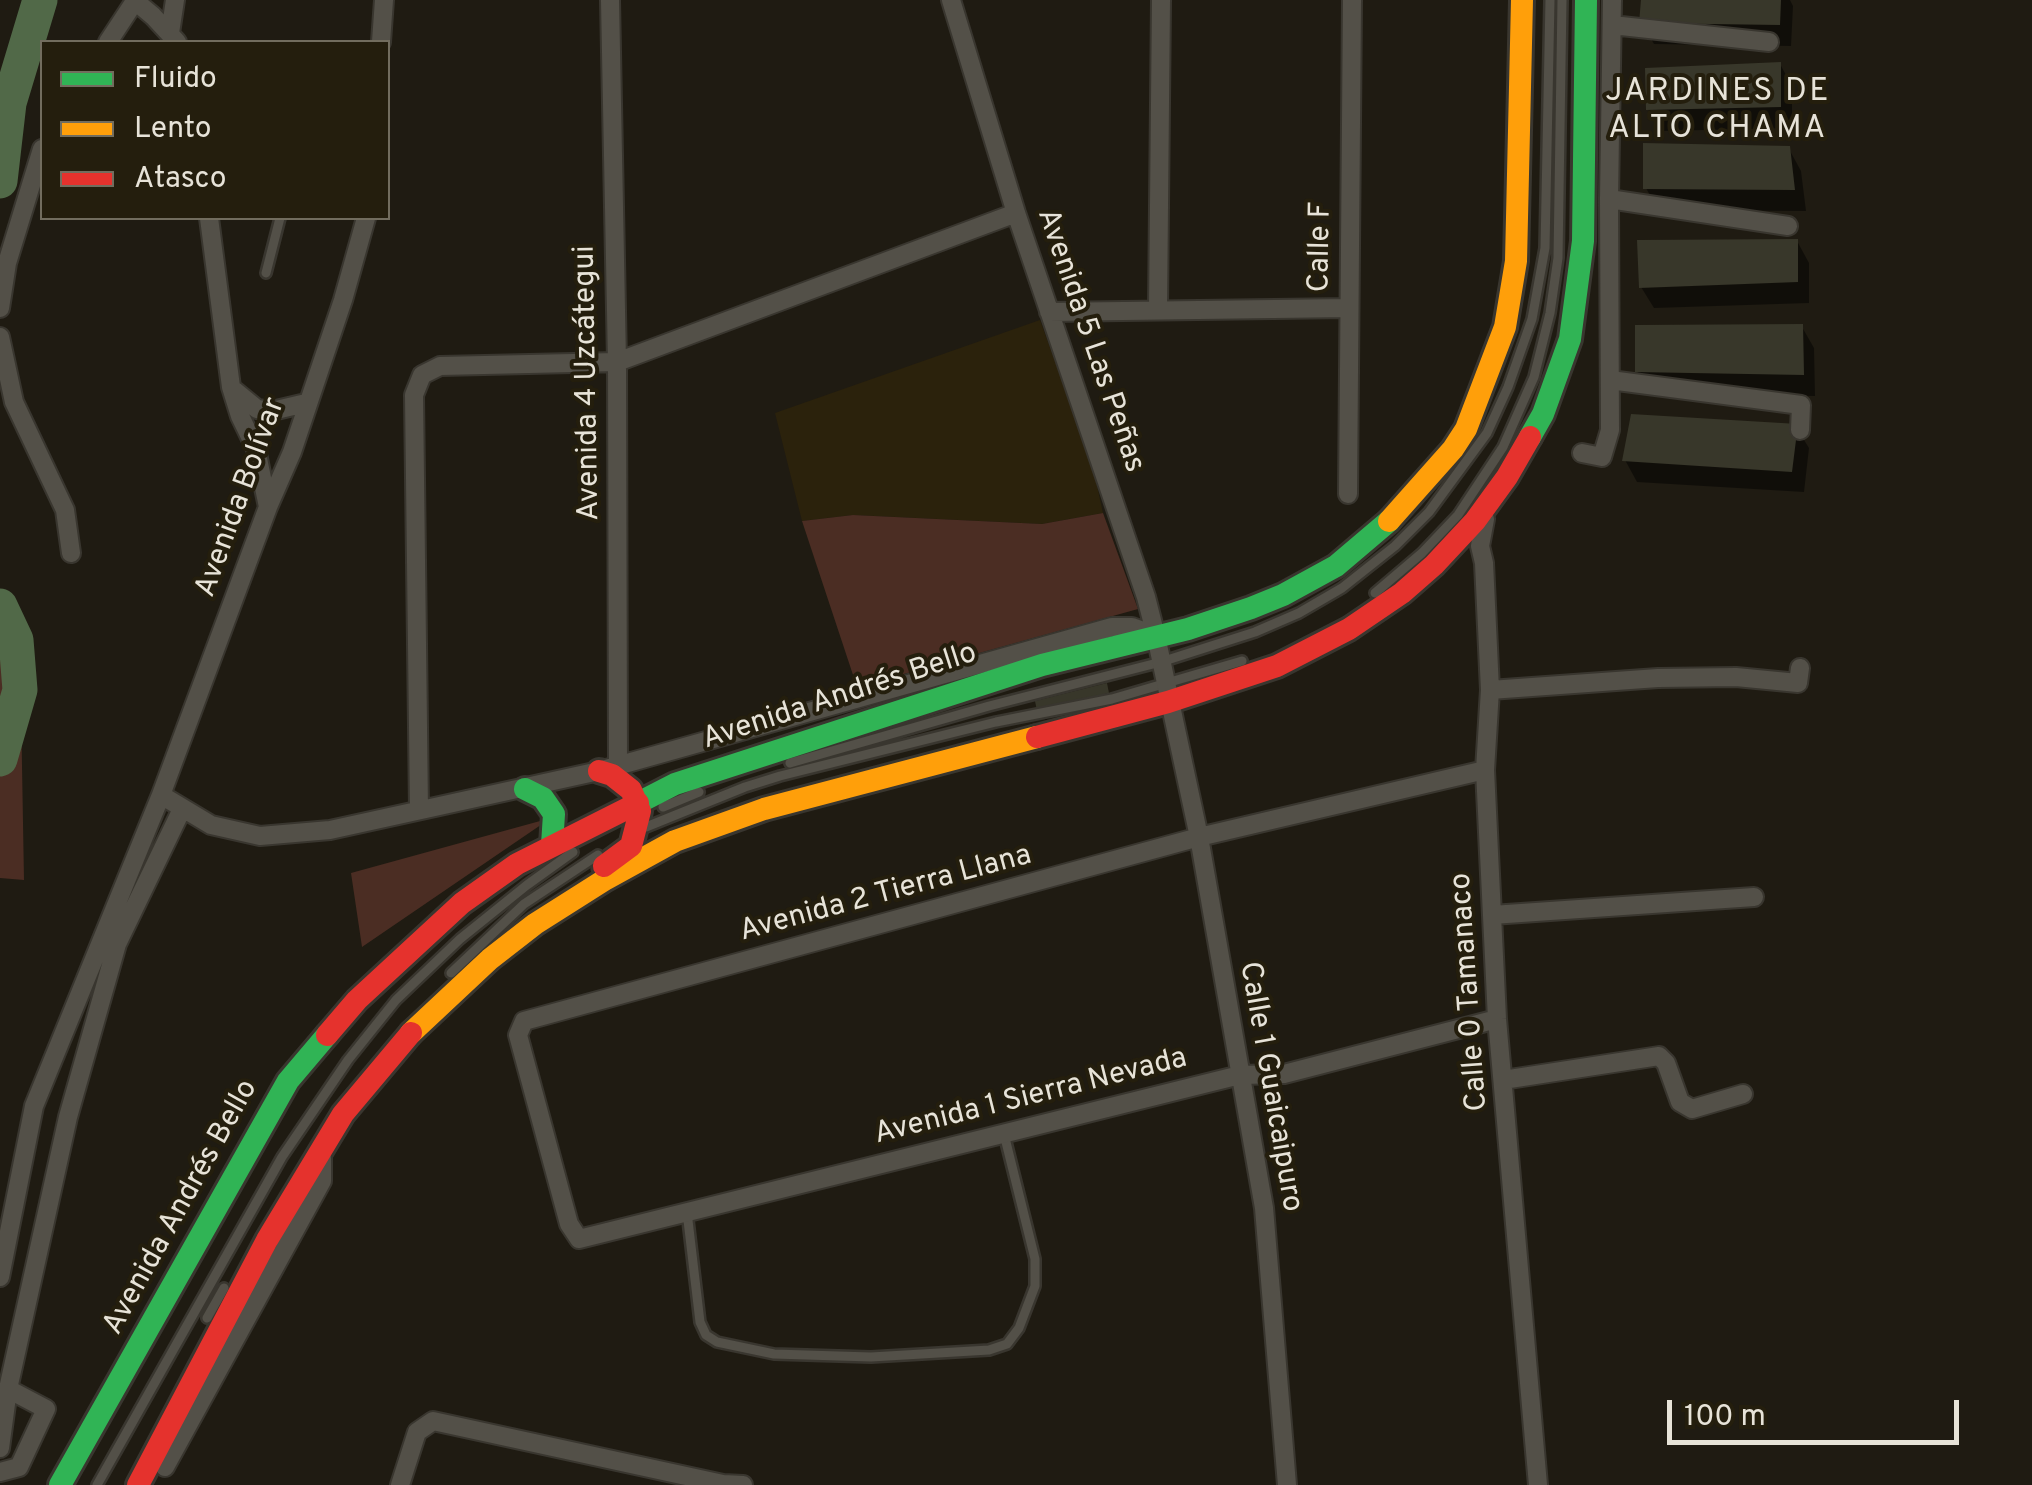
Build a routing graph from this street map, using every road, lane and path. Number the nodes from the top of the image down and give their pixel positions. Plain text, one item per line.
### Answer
1 (175, 0) edge
2 (384, 0) edge
3 (610, 0) edge
4 (950, 0) edge
5 (1161, 0) edge
6 (1352, 0) edge
7 (1522, 0) edge
8 (1550, 0) edge
9 (1562, 0) edge
10 (1573, 0) edge
11 (1586, 0) edge
12 (1612, 0) edge
13 (135, 1) edge
14 (1612, 25) junction
15 (174, 38) edge
16 (109, 40) edge
17 (382, 40) edge
18 (1769, 42) dead end
19 (1585, 108) junction
20 (40, 154) edge
21 (1608, 199) junction
22 (1016, 213) junction
23 (209, 220) edge
24 (279, 220) edge
25 (365, 220) edge
26 (1788, 226) dead end
27 (266, 273) dead end
28 (0, 308) edge
29 (1348, 308) junction
30 (1158, 309) junction
31 (1049, 312) junction
32 (0, 337) edge
33 (617, 362) junction
34 (1610, 380) junction
35 (231, 387) junction
36 (306, 403) junction
37 (1800, 430) dead end
38 (1582, 454) dead end
39 (1348, 494) dead end
40 (1493, 498) junction
41 (268, 507) junction
42 (70, 552) dead end
43 (1368, 599) dead end
44 (1156, 636) junction
45 (1257, 657) dead end
46 (1161, 662) junction
47 (1800, 668) dead end
48 (1490, 690) junction
49 (1166, 692) junction
50 (1486, 770) junction
51 (600, 775) junction
52 (525, 789) junction
53 (161, 795) junction
54 (182, 808) junction
55 (418, 810) junction
56 (638, 816) junction
57 (599, 829) junction
58 (1199, 838) junction
59 (675, 841) junction
60 (552, 846) junction
61 (584, 846) dead end
62 (1754, 896) dead end
63 (1492, 915) junction
64 (472, 976) junction
65 (440, 984) dead end
66 (1497, 1019) junction
67 (1240, 1075) junction
68 (1503, 1080) junction
69 (1743, 1094) dead end
70 (1004, 1134) junction
71 (322, 1143) junction
72 (687, 1212) junction
73 (580, 1239) joint
74 (0, 1276) edge
75 (228, 1280) dead end
76 (201, 1331) dead end
77 (8, 1389) junction
78 (0, 1448) edge
79 (0, 1472) edge
80 (723, 1484) edge
81 (60, 1485) edge
82 (97, 1485) edge
83 (138, 1485) edge
84 (156, 1485) edge
85 (400, 1485) edge
86 (743, 1485) edge
87 (1287, 1485) edge
88 (1538, 1485) edge

1 - 15 street
2 - 17 street
3 - 33 street, Avenida 4 Uzcátegui
4 - 22 street, Avenida 5 Las Peñas
5 - 30 street
6 - 29 street, Calle F
7 - 44 highway, Avenida Andrés Bello
8 - 46 lane
9 - 43 lane
10 - 19 highway
11 - 19 highway
12 - 14 street
13 - 15 street
13 - 16 street
14 - 18 street
14 - 21 street
19 - 40 highway
20 - 28 street
21 - 26 street
21 - 34 street
22 - 31 street, Avenida 5 Las Peñas
22 - 33 street
23 - 35 street
24 - 27 lane
25 - 36 street, Avenida Bolívar
29 - 30 street
29 - 39 street, Calle F
30 - 31 street
31 - 44 street, Avenida 5 Las Peñas
32 - 42 street
33 - 51 street, Avenida 4 Uzcátegui
33 - 55 street
34 - 37 street
34 - 38 street
35 - 36 street
35 - 41 street
36 - 41 street, Avenida Bolívar
40 - 48 street, Calle 0 Tamanaco
40 - 49 highway
41 - 53 street, Avenida Bolívar
44 - 46 street, Avenida 5 Las Peñas
44 - 51 street
44 - 56 highway, Avenida Andrés Bello
45 - 49 lane
46 - 49 street, Avenida 5 Las Peñas
46 - 56 lane
47 - 48 street
48 - 50 street, Calle 0 Tamanaco
49 - 56 lane
49 - 58 street, Calle 1 Guaicaipuro
49 - 59 highway
50 - 58 street, Avenida 2 Tierra Llana
50 - 63 street, Calle 0 Tamanaco
51 - 52 street
51 - 56 highway
51 - 57 highway
52 - 55 street
52 - 60 highway
53 - 54 street
53 - 74 street, Avenida Bolívar
54 - 55 street
54 - 77 street
56 - 57 highway, Avenida Andrés Bello
56 - 59 highway
56 - 64 highway
56 - 65 lane
57 - 60 highway, Avenida Andrés Bello
58 - 67 street, Calle 1 Guaicaipuro
58 - 73 street, Avenida 2 Tierra Llana
59 - 64 highway
60 - 81 highway, Avenida Andrés Bello
61 - 82 lane
62 - 63 street
63 - 66 street, Calle 0 Tamanaco
64 - 71 highway
66 - 67 street, Avenida 1 Sierra Nevada
66 - 68 street, Calle 0 Tamanaco
67 - 70 street, Avenida 1 Sierra Nevada
67 - 87 street, Calle 1 Guaicaipuro
68 - 69 street
68 - 88 street, Calle 0 Tamanaco
70 - 72 street, Avenida 1 Sierra Nevada
70 - 72 lane
71 - 83 highway
71 - 84 street
72 - 73 street, Avenida 1 Sierra Nevada
75 - 76 lane
77 - 78 street
77 - 79 street
80 - 85 street
80 - 86 street

